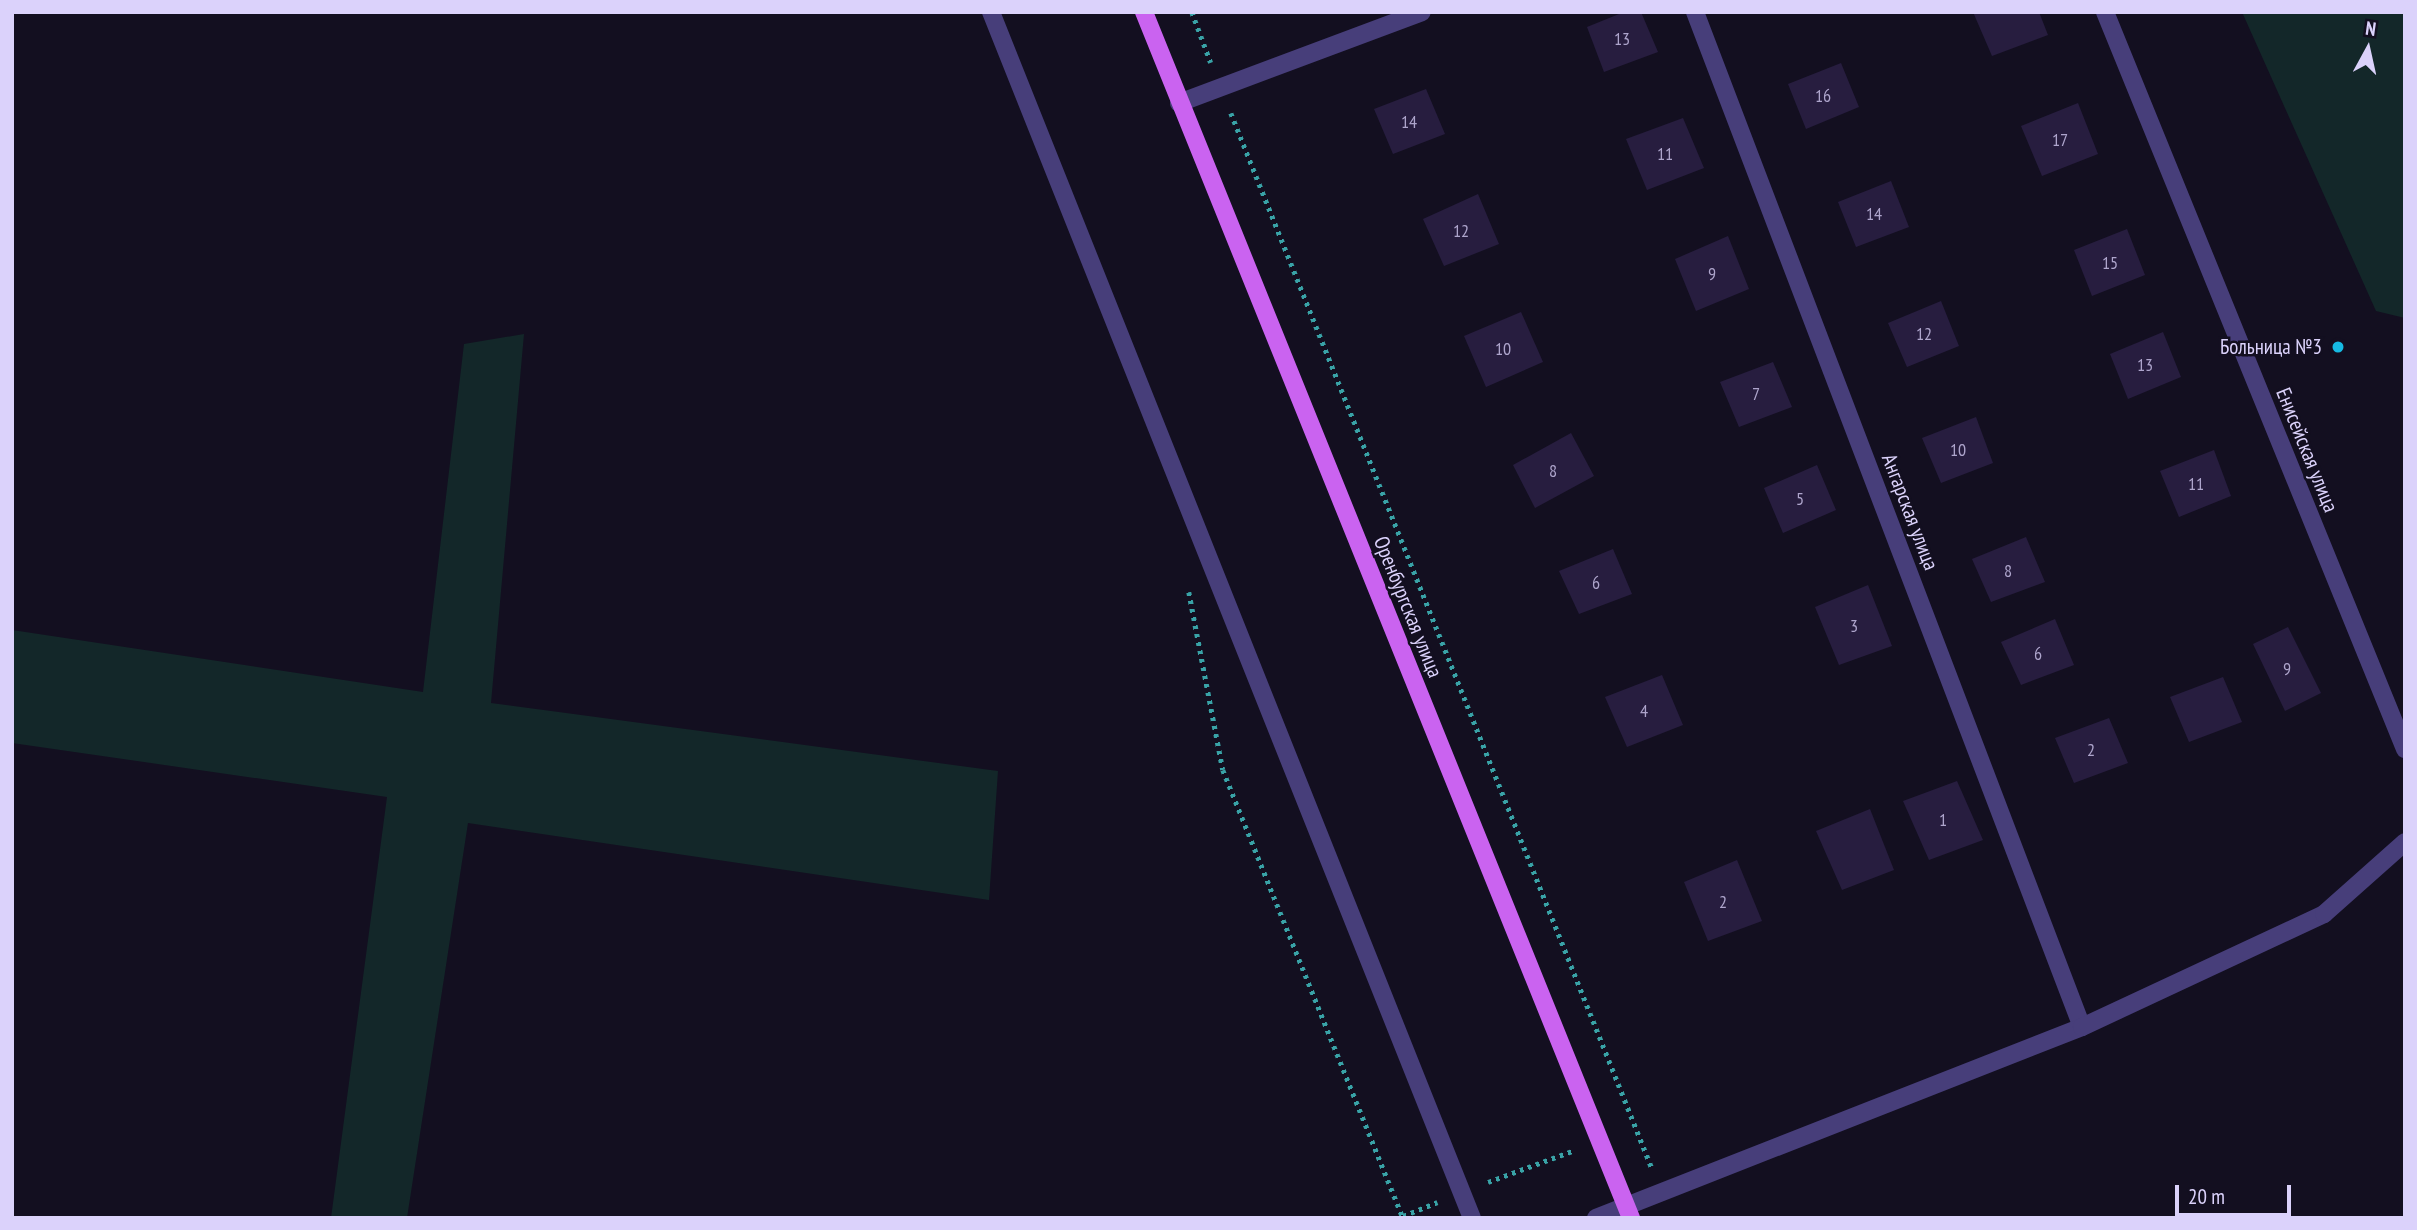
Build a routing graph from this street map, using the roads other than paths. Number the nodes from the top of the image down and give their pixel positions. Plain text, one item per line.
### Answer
1 (991, 12) edge
2 (1144, 12) edge
3 (1422, 12) edge
4 (1695, 12) edge
5 (2105, 12) edge
6 (1179, 103) junction
7 (2405, 748) edge
8 (2405, 842) edge
9 (2082, 1027) junction
10 (1628, 1212) edge
11 (1472, 1218) edge
12 (1596, 1218) edge

1 - 11 street
2 - 6 main road, Оренбургская улица
3 - 6 street
4 - 9 street, Ангарская улица
5 - 7 street, Енисейская улица
6 - 10 main road, Оренбургская улица
8 - 9 street
9 - 10 street
10 - 12 street

